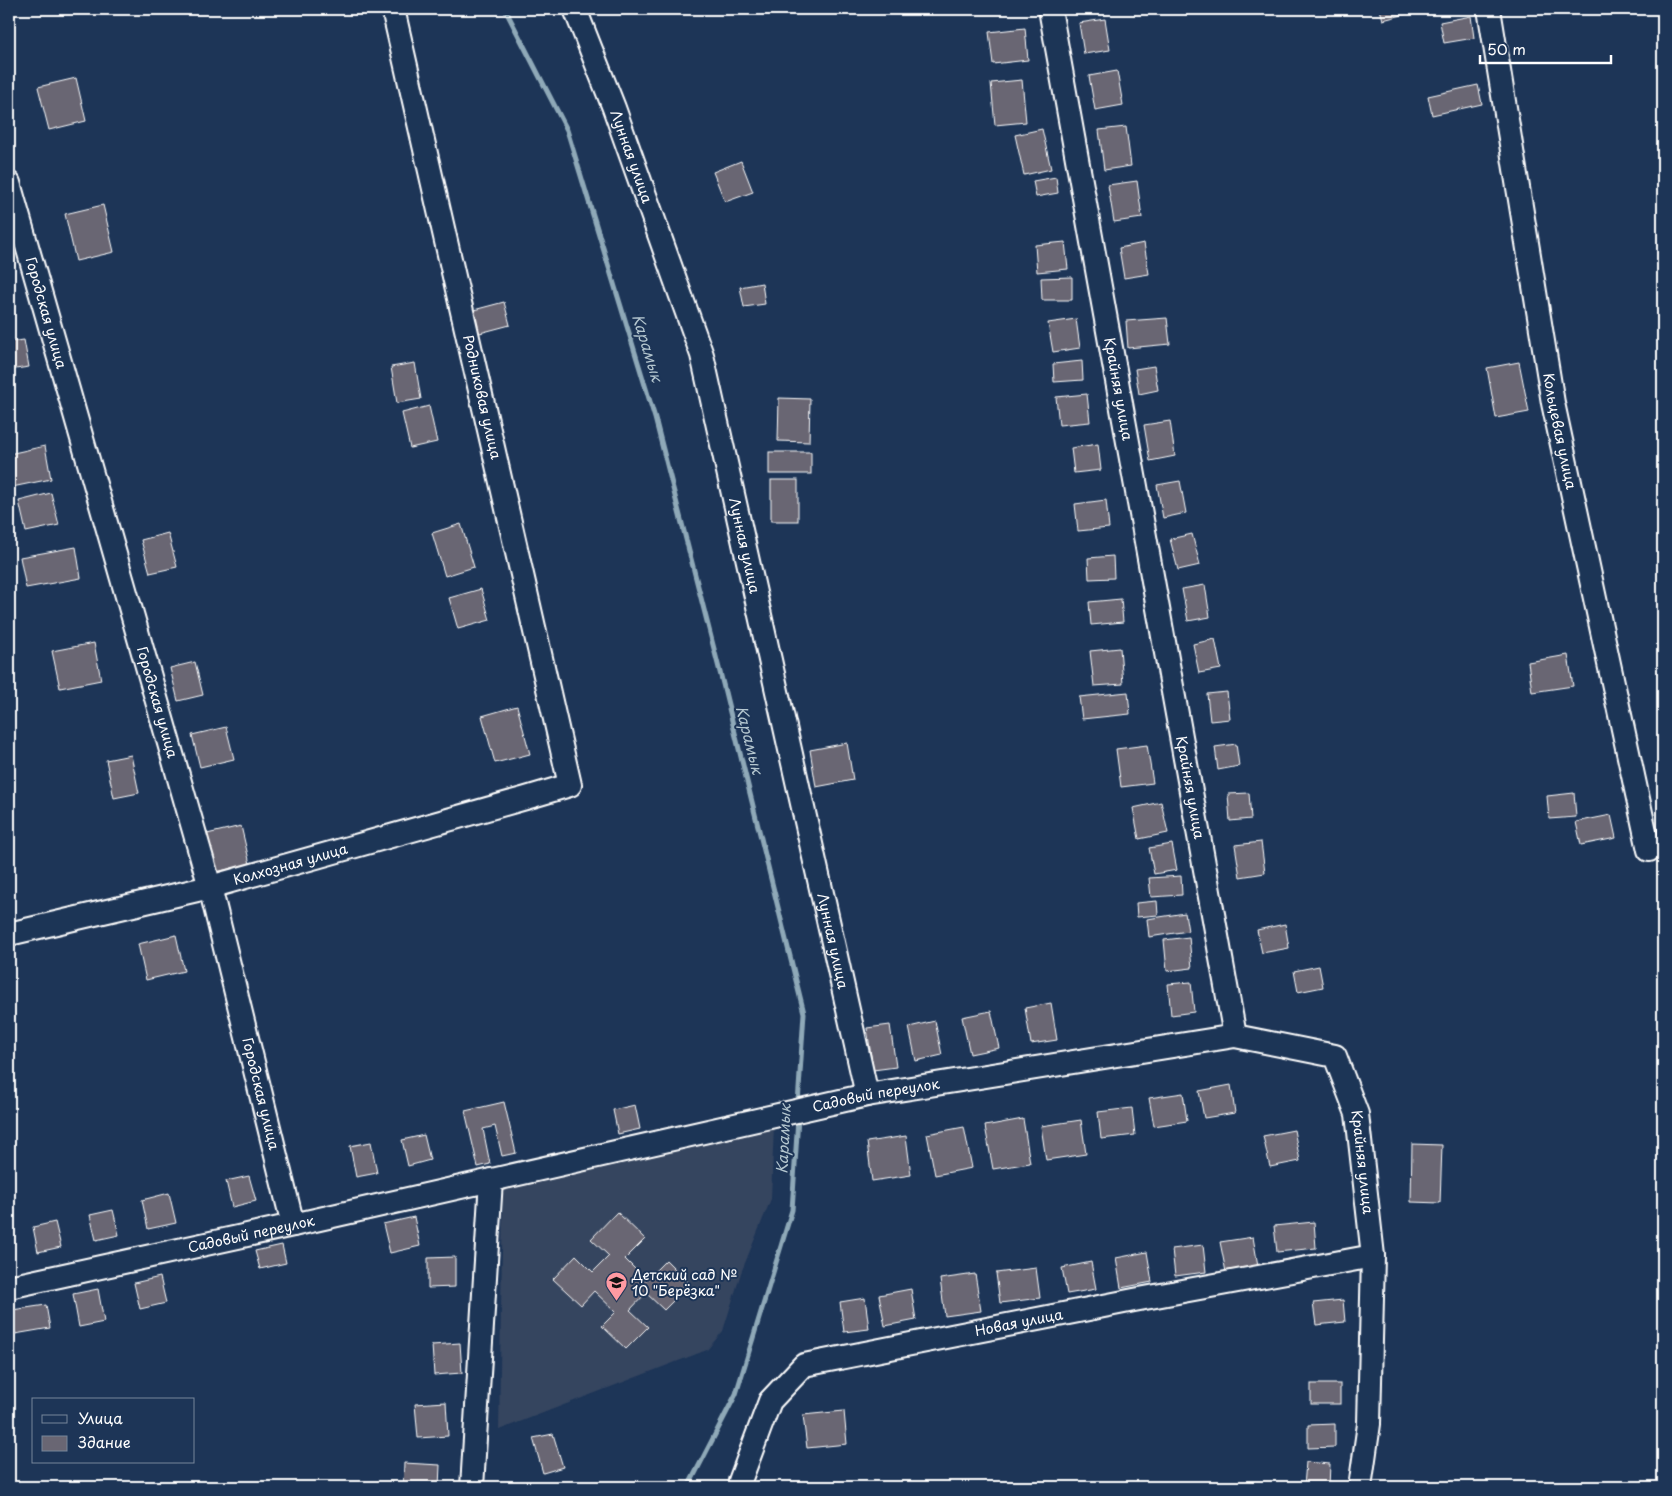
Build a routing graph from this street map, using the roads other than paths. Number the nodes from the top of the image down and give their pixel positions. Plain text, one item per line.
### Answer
1 (393, 9) edge
2 (575, 9) edge
3 (1050, 9) edge
4 (1489, 9) edge
5 (9, 183) edge
6 (570, 785) joint
7 (1649, 850) dead end
8 (210, 887) junction
9 (9, 934) edge
10 (1235, 1036) junction
11 (867, 1095) junction
12 (491, 1180) junction
13 (293, 1225) junction
14 (1373, 1256) junction
15 (9, 1287) edge
16 (472, 1487) edge
17 (741, 1487) edge
18 (1360, 1487) edge

1 - 6 street, Родниковая улица
2 - 11 street, Лунная улица
3 - 10 street, Крайняя улица
4 - 7 street, Кольцевая улица
5 - 8 street, Городская улица
6 - 8 street, Колхозная улица
8 - 9 street, Колхозная улица
8 - 13 street, Городская улица
10 - 11 street, Садовый переулок
10 - 14 street, Крайняя улица
11 - 12 street, Садовый переулок
12 - 13 street, Садовый переулок
12 - 16 street
13 - 15 street, Садовый переулок
14 - 17 street, Новая улица
14 - 18 street, Крайняя улица

